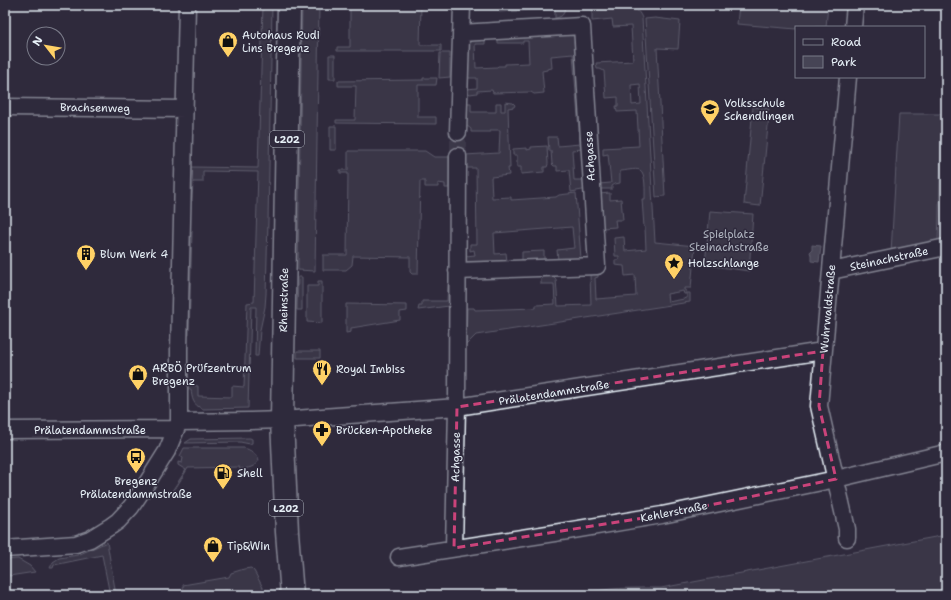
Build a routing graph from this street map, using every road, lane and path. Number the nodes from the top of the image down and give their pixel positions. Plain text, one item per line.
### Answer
1 (187, 5) edge
2 (289, 5) edge
3 (462, 5) edge
4 (854, 5) edge
5 (853, 26) edge
6 (461, 33) junction
7 (848, 78) edge
8 (5, 107) edge
9 (185, 109) junction
10 (458, 132) tunnel mouth
11 (458, 156) tunnel mouth
12 (946, 247) edge
13 (457, 271) junction
14 (831, 271) junction
15 (823, 352) junction
16 (457, 407) junction
17 (282, 420) junction
18 (177, 426) junction
19 (5, 430) edge
20 (946, 453) edge
21 (836, 479) junction
22 (847, 538) dead end
23 (454, 548) junction
24 (5, 549) edge
25 (399, 557) dead end
26 (292, 595) edge

1 - 9 street
2 - 17 main road, Rheinstraße / L202
3 - 6 street
4 - 5 street
6 - 10 street
6 - 13 street, Achgasse
7 - 14 street, Wuhrwaldstraße
8 - 9 street, Brachsenweg
9 - 18 street
11 - 13 street, Achgasse
12 - 14 street, Steinachstraße
13 - 16 street, Achgasse
14 - 15 street, Wuhrwaldstraße
15 - 16 street, Prälatendammstraße
15 - 21 street, Wuhrwaldstraße
16 - 17 street, Prälatendammstraße
16 - 23 street, Achgasse
17 - 18 street, Prälatendammstraße
17 - 26 main road, Rheinstraße / L202
18 - 19 street, Prälatendammstraße
18 - 24 street
20 - 21 street, Kehlerstraße
21 - 22 street, Wuhrwaldstraße
21 - 23 street, Kehlerstraße
23 - 25 street, Kehlerstraße

